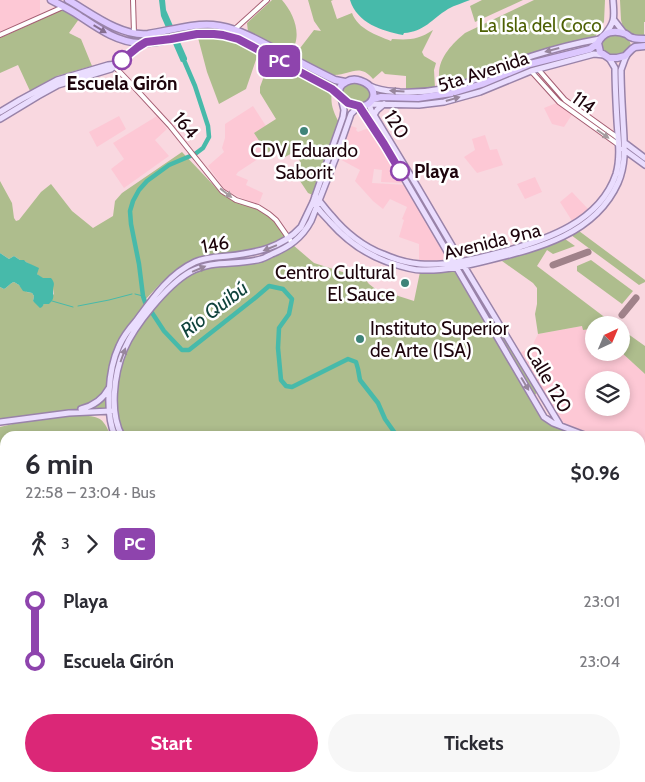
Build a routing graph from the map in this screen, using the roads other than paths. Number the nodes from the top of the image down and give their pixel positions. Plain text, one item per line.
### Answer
1 (51, 0) edge
2 (133, 0) edge
3 (267, 0) edge
4 (613, 0) edge
5 (72, 5) edge
6 (61, 7) junction
7 (614, 20) junction
8 (235, 29) junction
9 (134, 33) junction
10 (145, 34) junction
11 (605, 34) junction
12 (0, 35) edge
13 (628, 36) junction
14 (231, 37) junction
15 (645, 39) edge
16 (599, 41) junction
17 (132, 42) junction
18 (141, 44) junction
19 (645, 46) edge
20 (590, 48) junction
21 (631, 51) junction
22 (605, 55) junction
23 (115, 65) junction
24 (622, 67) junction
25 (615, 68) junction
26 (538, 69) junction
27 (531, 72) junction
28 (346, 82) junction
29 (340, 96) junction
30 (371, 97) junction
31 (383, 101) junction
32 (359, 106) junction
33 (0, 112) edge
34 (374, 115) junction
35 (0, 119) edge
36 (618, 138) junction
37 (625, 143) junction
38 (619, 145) junction
39 (625, 150) junction
40 (645, 158) edge
41 (645, 165) edge
42 (315, 196) junction
43 (320, 201) junction
44 (313, 202) junction
45 (317, 207) junction
46 (564, 233) junction
47 (290, 241) junction
48 (463, 264) junction
49 (454, 265) junction
50 (142, 317) junction
51 (110, 385) junction
52 (541, 394) junction
53 (534, 399) junction
54 (547, 404) junction
55 (539, 408) junction
56 (112, 411) junction
57 (69, 412) junction
58 (94, 412) junction
59 (0, 422) edge
60 (110, 423) junction
61 (560, 426) junction
62 (115, 431) edge
63 (117, 431) edge
64 (574, 431) edge

1 - 6 highway
2 - 9 street
3 - 8 street
4 - 7 main road
5 - 6 highway
5 - 9 highway
5 -> 17 highway
6 - 12 street
7 - 11 main road
7 - 13 main road
8 - 10 highway
8 - 14 street
8 - 28 highway
9 - 10 highway
9 - 17 highway
10 - 18 highway
11 - 13 highway
11 - 16 highway, 5ta Avenida
13 - 15 highway
13 - 21 highway
14 - 18 highway
14 - 29 highway
16 - 20 highway, 5ta Avenida
16 - 22 highway
16 -> 30 main road, 5ta Avenida
17 - 18 highway
18 - 23 main road
19 - 21 highway, 5ta Avenida
20 - 22 highway
20 - 31 highway, 5ta Avenida
21 - 22 highway, 5ta Avenida
21 - 24 main road
22 - 25 main road
22 - 26 main road, 5ta Avenida
23 - 33 main road
23 - 35 main road
23 -> 47 street, 164
24 - 25 main road
24 - 37 main road, Avenida 9na
25 - 36 main road, Avenida 9na
26 - 27 main road, 5ta Avenida
26 - 36 street, 114
31 -> 27 main road, 5ta Avenida
27 -> 38 street, 114
28 - 29 highway
28 - 30 highway
29 - 32 highway
29 - 42 main road, 146
30 - 31 highway, 5ta Avenida
30 - 32 highway
30 - 34 main road, 120
31 - 34 main road
32 - 43 main road, 146
32 - 49 main road, 120
34 - 48 main road, 120
36 - 37 main road
36 - 38 main road, Avenida 9na
37 - 39 main road, Avenida 9na
37 - 40 main road
38 - 39 main road, 114
38 - 46 main road, Avenida 9na
39 - 41 main road
39 - 46 main road, Avenida 9na
42 - 43 main road, Avenida 9na
42 - 44 main road, 146
43 - 45 main road, 146
43 - 49 main road, Avenida 9na
44 - 45 main road, Avenida 9na
44 - 47 main road, 146
45 - 47 main road, 146
45 - 49 main road, Avenida 9na
46 - 48 main road, Avenida 9na
47 - 50 main road, 146
48 - 49 main road, Avenida 9na
48 - 52 main road, Calle 120
49 -> 53 main road, Calle 120
50 - 51 main road, 146
56 -> 50 main road, 146
51 - 56 main road, 146
51 - 57 main road
52 - 53 main road
52 - 54 main road, Calle 120
53 - 55 main road, Calle 120
54 - 55 main road
54 - 61 main road, Calle 120
55 - 61 main road, Calle 120
56 - 58 main road
56 - 60 main road, 146
56 - 63 main road, 146
57 - 58 main road
57 - 59 main road
58 - 60 main road
60 - 62 main road, 146
61 - 64 main road

